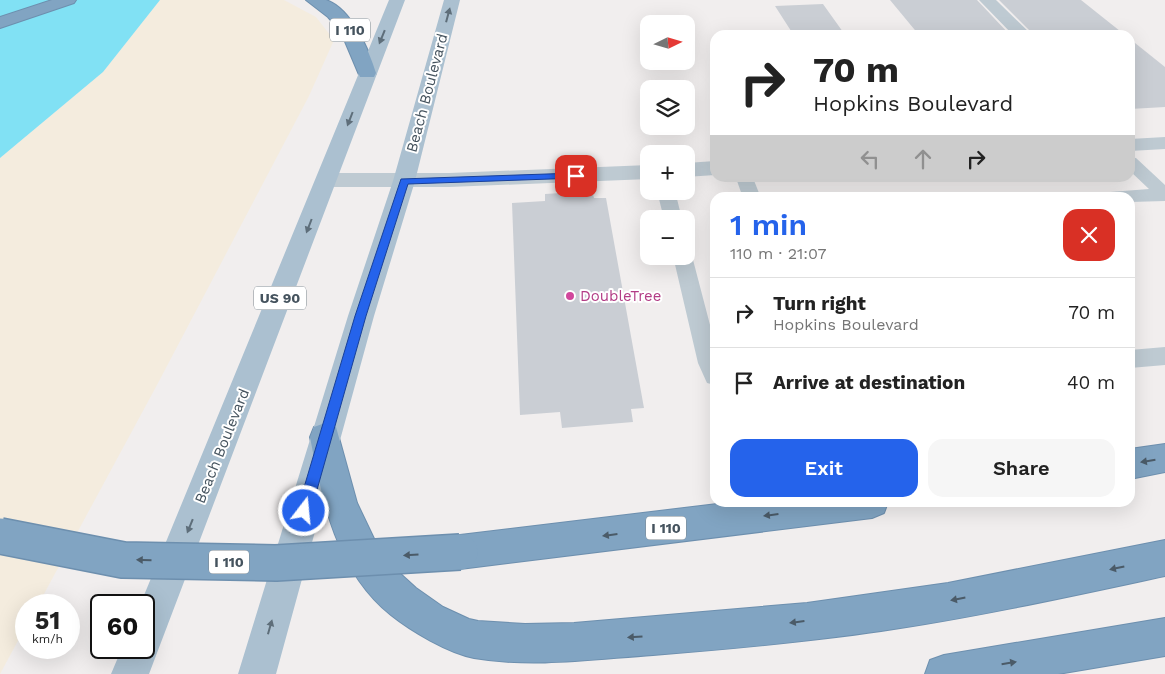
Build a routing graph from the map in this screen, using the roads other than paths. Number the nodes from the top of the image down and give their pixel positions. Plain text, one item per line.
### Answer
1 (68, 0) edge
2 (314, 0) edge
3 (397, 0) edge
4 (452, 0) edge
5 (987, 0) edge
6 (0, 23) edge
7 (1018, 30) edge
8 (367, 74) junction
9 (1165, 143) edge
10 (1135, 147) edge
11 (1135, 154) edge
12 (710, 168) edge
13 (695, 169) edge
14 (640, 172) edge
15 (326, 180) junction
16 (404, 181) junction
17 (1164, 195) edge
18 (1135, 197) edge
19 (684, 265) edge
20 (1165, 356) edge
21 (1135, 359) edge
22 (710, 365) edge
23 (325, 437) junction
24 (1165, 458) edge
25 (1135, 463) edge
26 (831, 507) edge
27 (0, 536) edge
28 (1165, 558) edge
29 (155, 612) edge
30 (1165, 637) edge
31 (136, 659) edge
32 (130, 674) edge
33 (257, 674) edge
34 (944, 674) edge

1 - 6 highway
2 - 8 highway, I 110
3 -> 8 main road, Beach Boulevard / US 90
16 -> 4 main road, Beach Boulevard
5 - 7 street
8 -> 15 main road, Beach Boulevard / US 90
9 - 10 street
11 - 17 lane
12 - 13 street
14 - 16 street
15 - 16 street
15 -> 29 main road, Beach Boulevard / US 90
16 - 23 main road, Beach Boulevard
17 - 18 lane
19 - 22 lane
20 - 21 lane
28 -> 23 highway
33 -> 23 main road, Beach Boulevard
24 -> 25 highway
26 -> 27 highway, I 110, bridge
34 -> 30 highway
31 - 32 main road

